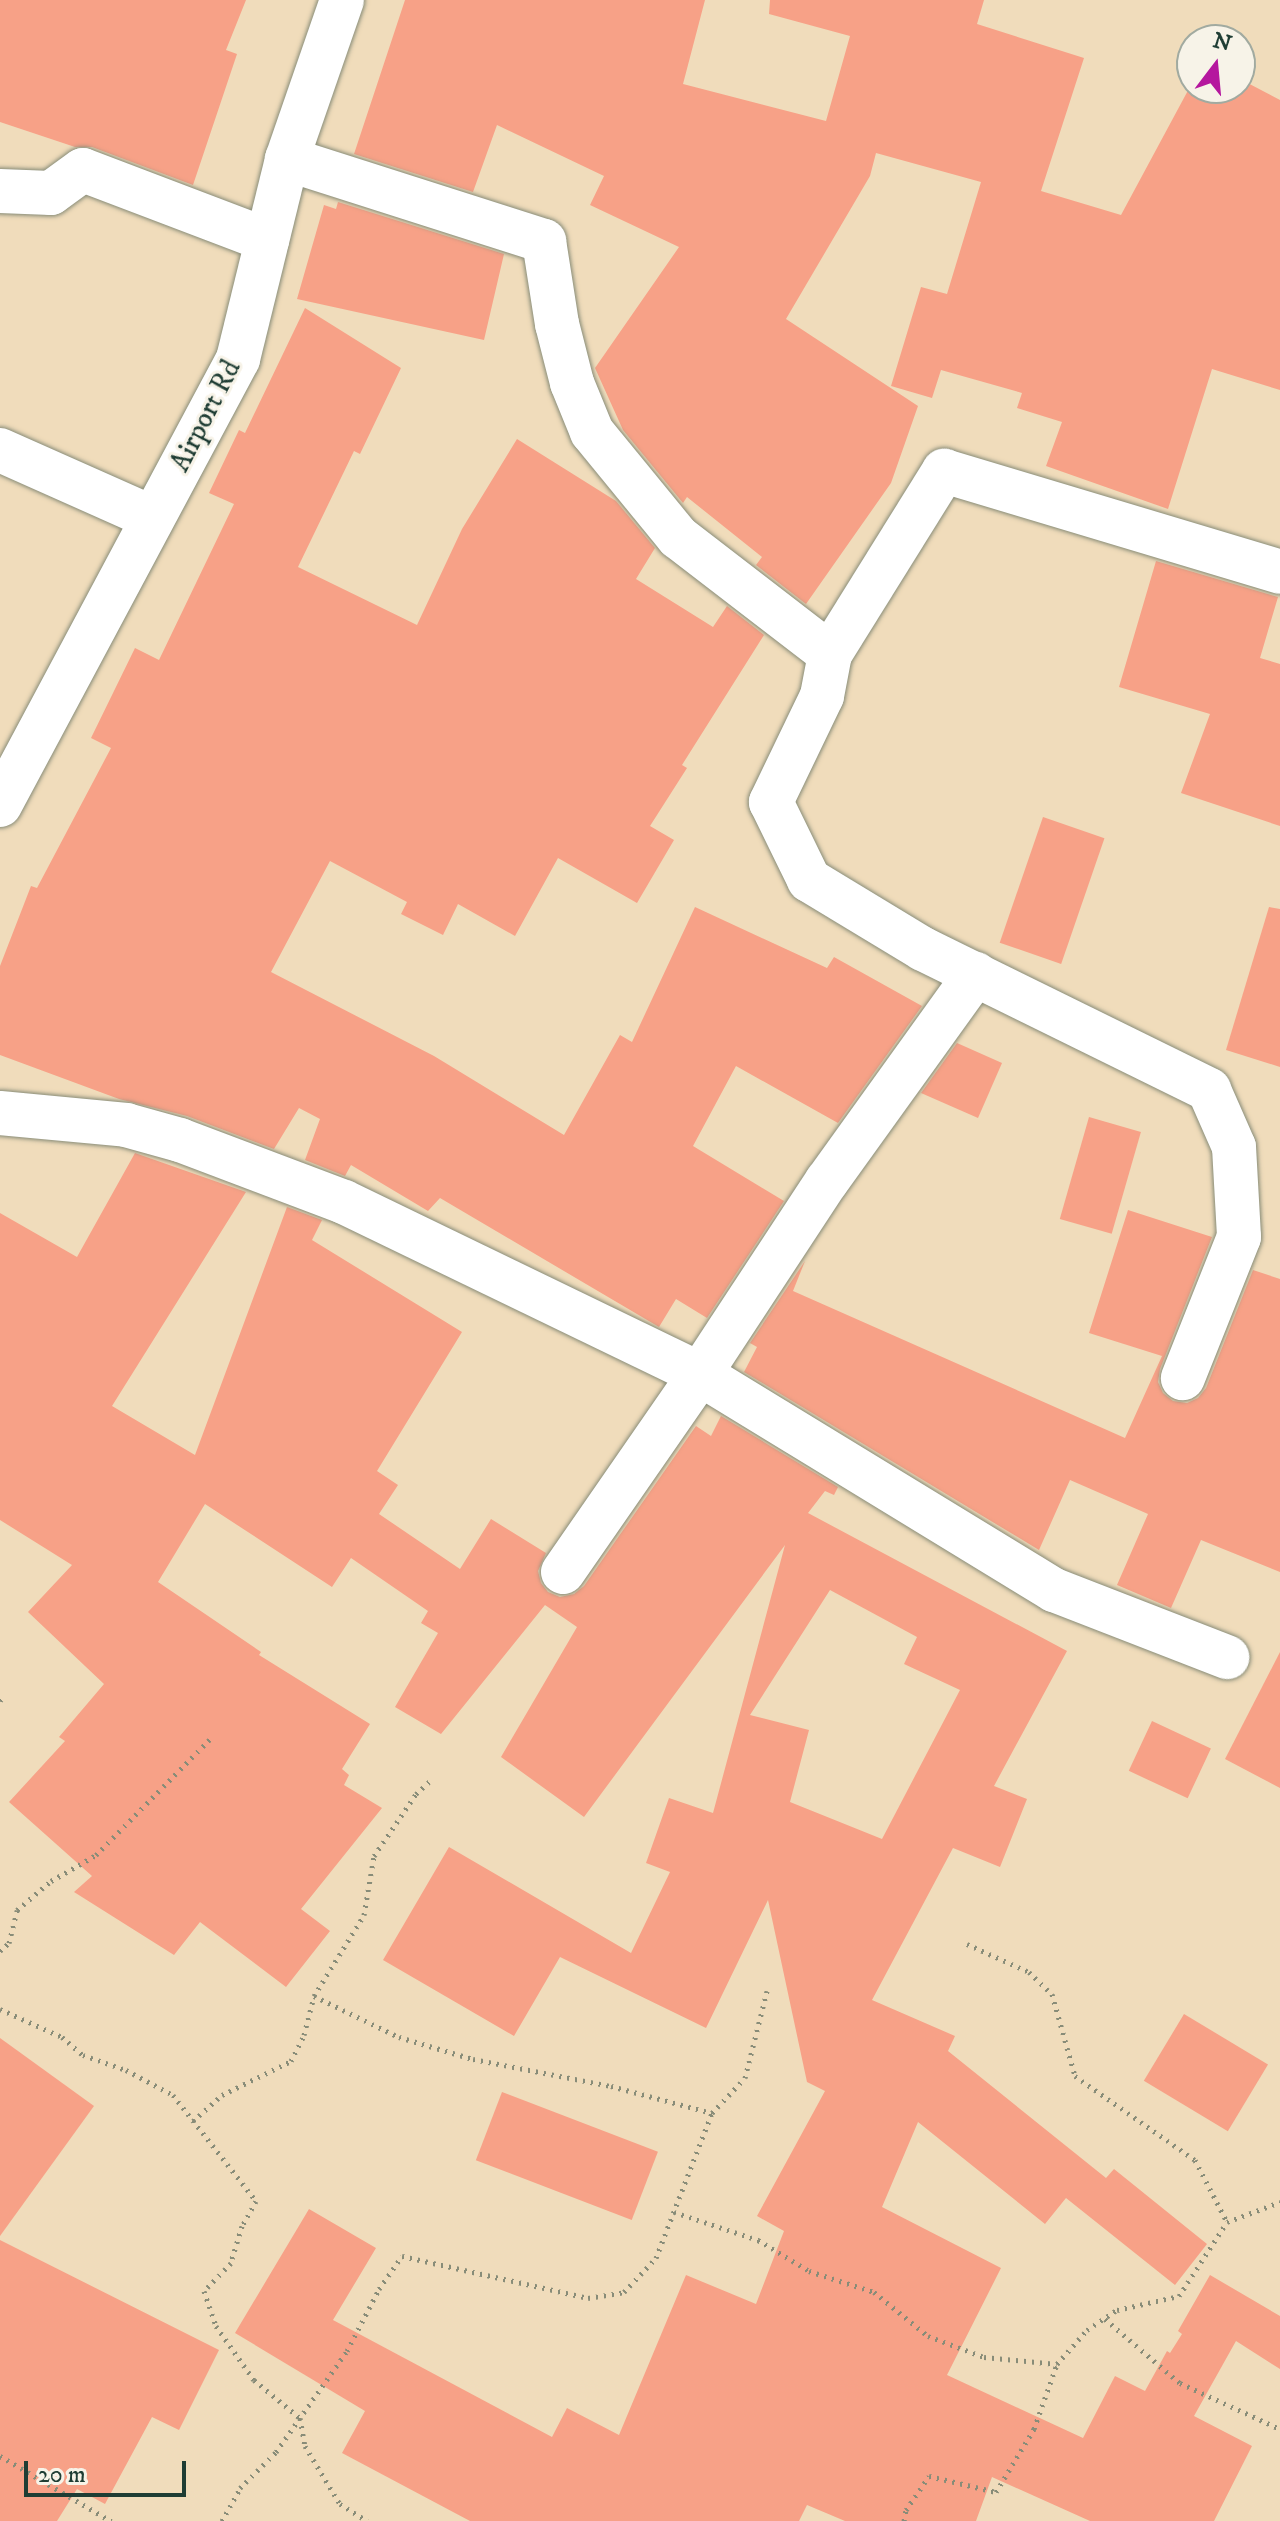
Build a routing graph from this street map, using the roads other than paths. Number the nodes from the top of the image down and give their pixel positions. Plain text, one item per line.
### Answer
1 (342, 0) edge
2 (287, 159) junction
3 (0, 191) edge
4 (267, 240) junction
5 (0, 450) edge
6 (153, 518) junction
7 (1280, 572) edge
8 (830, 654) junction
9 (0, 805) edge
10 (976, 974) junction
11 (0, 1113) edge
12 (700, 1374) junction
13 (1183, 1378) dead end
14 (563, 1572) dead end
15 (1227, 1657) dead end

1 - 2 street, Airport Rd
2 - 4 street, Airport Rd
2 - 8 street
3 - 4 street
4 - 6 street, Airport Rd
5 - 6 street
6 - 9 street, Airport Rd
7 - 8 street
8 - 10 street
10 - 12 street
10 - 13 street
11 - 12 street
12 - 14 street
12 - 15 street

